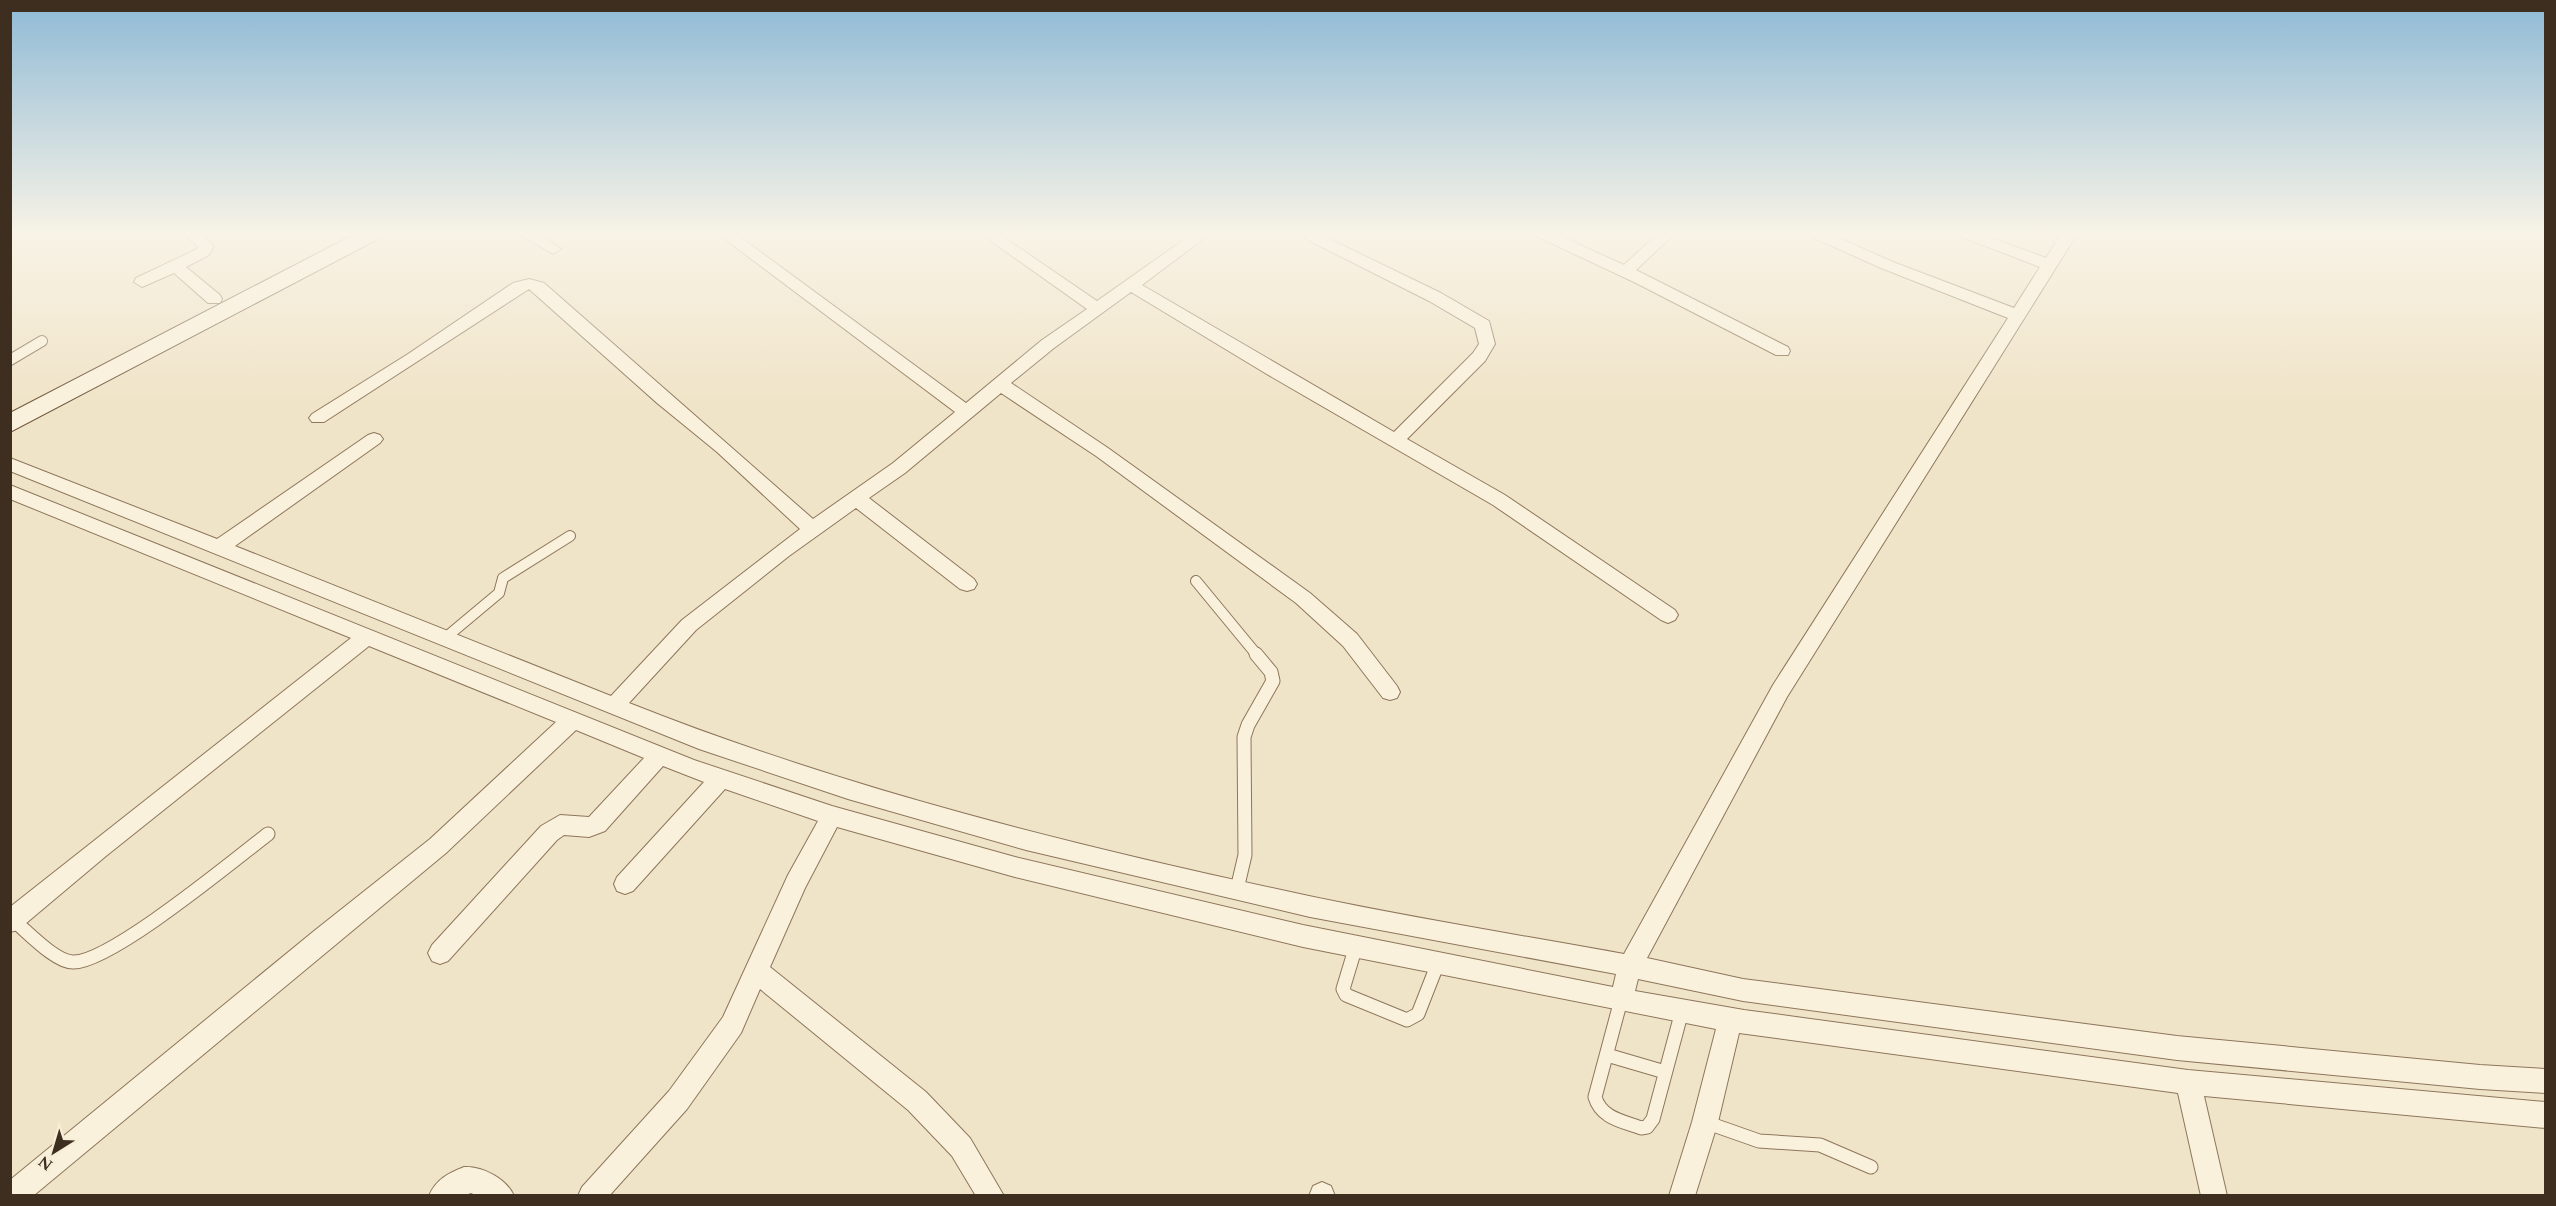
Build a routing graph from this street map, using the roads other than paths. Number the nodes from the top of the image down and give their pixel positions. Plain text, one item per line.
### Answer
1 (204, 290) edge
2 (231, 290) edge
3 (264, 290) edge
4 (514, 290) edge
5 (542, 290) edge
6 (802, 290) edge
7 (1071, 290) edge
8 (1124, 290) edge
9 (1140, 290) edge
10 (1421, 290) edge
11 (1661, 290) edge
12 (1952, 290) edge
13 (2032, 290) edge
14 (214, 299) junction
15 (1098, 309) junction
16 (2016, 315) junction
17 (42, 341) dead end
18 (1782, 351) dead end
19 (10, 360) edge
20 (1000, 384) junction
21 (10, 406) edge
22 (966, 412) junction
23 (318, 418) dead end
24 (10, 424) edge
25 (374, 439) dead end
26 (1396, 440) junction
27 (10, 464) edge
28 (10, 491) edge
29 (856, 498) junction
30 (812, 529) junction
31 (570, 536) dead end
32 (219, 548) junction
33 (1196, 581) dead end
34 (967, 584) dead end
35 (1668, 615) dead end
36 (366, 637) junction
37 (444, 639) junction
38 (1390, 692) dead end
39 (614, 706) junction
40 (573, 720) junction
41 (660, 755) junction
42 (721, 778) junction
43 (832, 816) junction
44 (268, 834) dead end
45 (625, 884) dead end
46 (1237, 889) junction
47 (12, 921) edge
48 (1356, 946) junction
49 (440, 953) dead end
50 (1438, 963) junction
51 (1630, 966) junction
52 (755, 970) junction
53 (1621, 1000) junction
54 (1682, 1011) junction
55 (1730, 1019) junction
56 (1607, 1054) junction
57 (1665, 1072) junction
58 (2546, 1081) edge
59 (2188, 1082) junction
60 (2546, 1115) edge
61 (1705, 1122) junction
62 (1872, 1167) dead end
63 (12, 1196) edge
64 (442, 1196) edge
65 (501, 1196) edge
66 (591, 1196) edge
67 (991, 1196) edge
68 (1682, 1196) edge
69 (2214, 1196) edge

1 - 14 street
2 - 14 street
3 - 24 street
4 - 23 street
5 - 30 street
6 - 22 street
7 - 15 street
8 - 15 street
9 - 26 street
10 - 26 street
11 - 18 street
12 - 16 street
13 - 16 street
14 - 21 street
15 - 20 street
16 - 51 street
17 - 19 lane
20 - 22 street
20 - 38 street
22 - 29 street
25 - 32 street
26 - 35 street
27 - 32 street
28 - 36 street
29 - 30 street
29 - 34 street
30 - 39 street
31 - 37 lane
32 - 37 street
33 - 46 lane
36 - 40 street
36 - 47 street
37 - 39 street
39 - 46 street
40 - 41 street
40 - 63 street
41 - 42 street
41 - 49 street
42 - 43 street
42 - 45 street
43 - 48 street
43 - 52 street
44 - 47 lane
46 - 51 street
48 - 50 street
48 - 50 lane
50 - 53 street
51 - 53 street
51 - 58 street
52 - 66 street
52 - 67 street
53 - 54 street
53 - 56 lane
54 - 55 street
54 - 57 lane
55 - 59 street
55 - 61 street
56 - 57 lane
56 - 57 lane
59 - 60 street
59 - 69 street
61 - 62 lane
61 - 68 street
64 - 65 street

